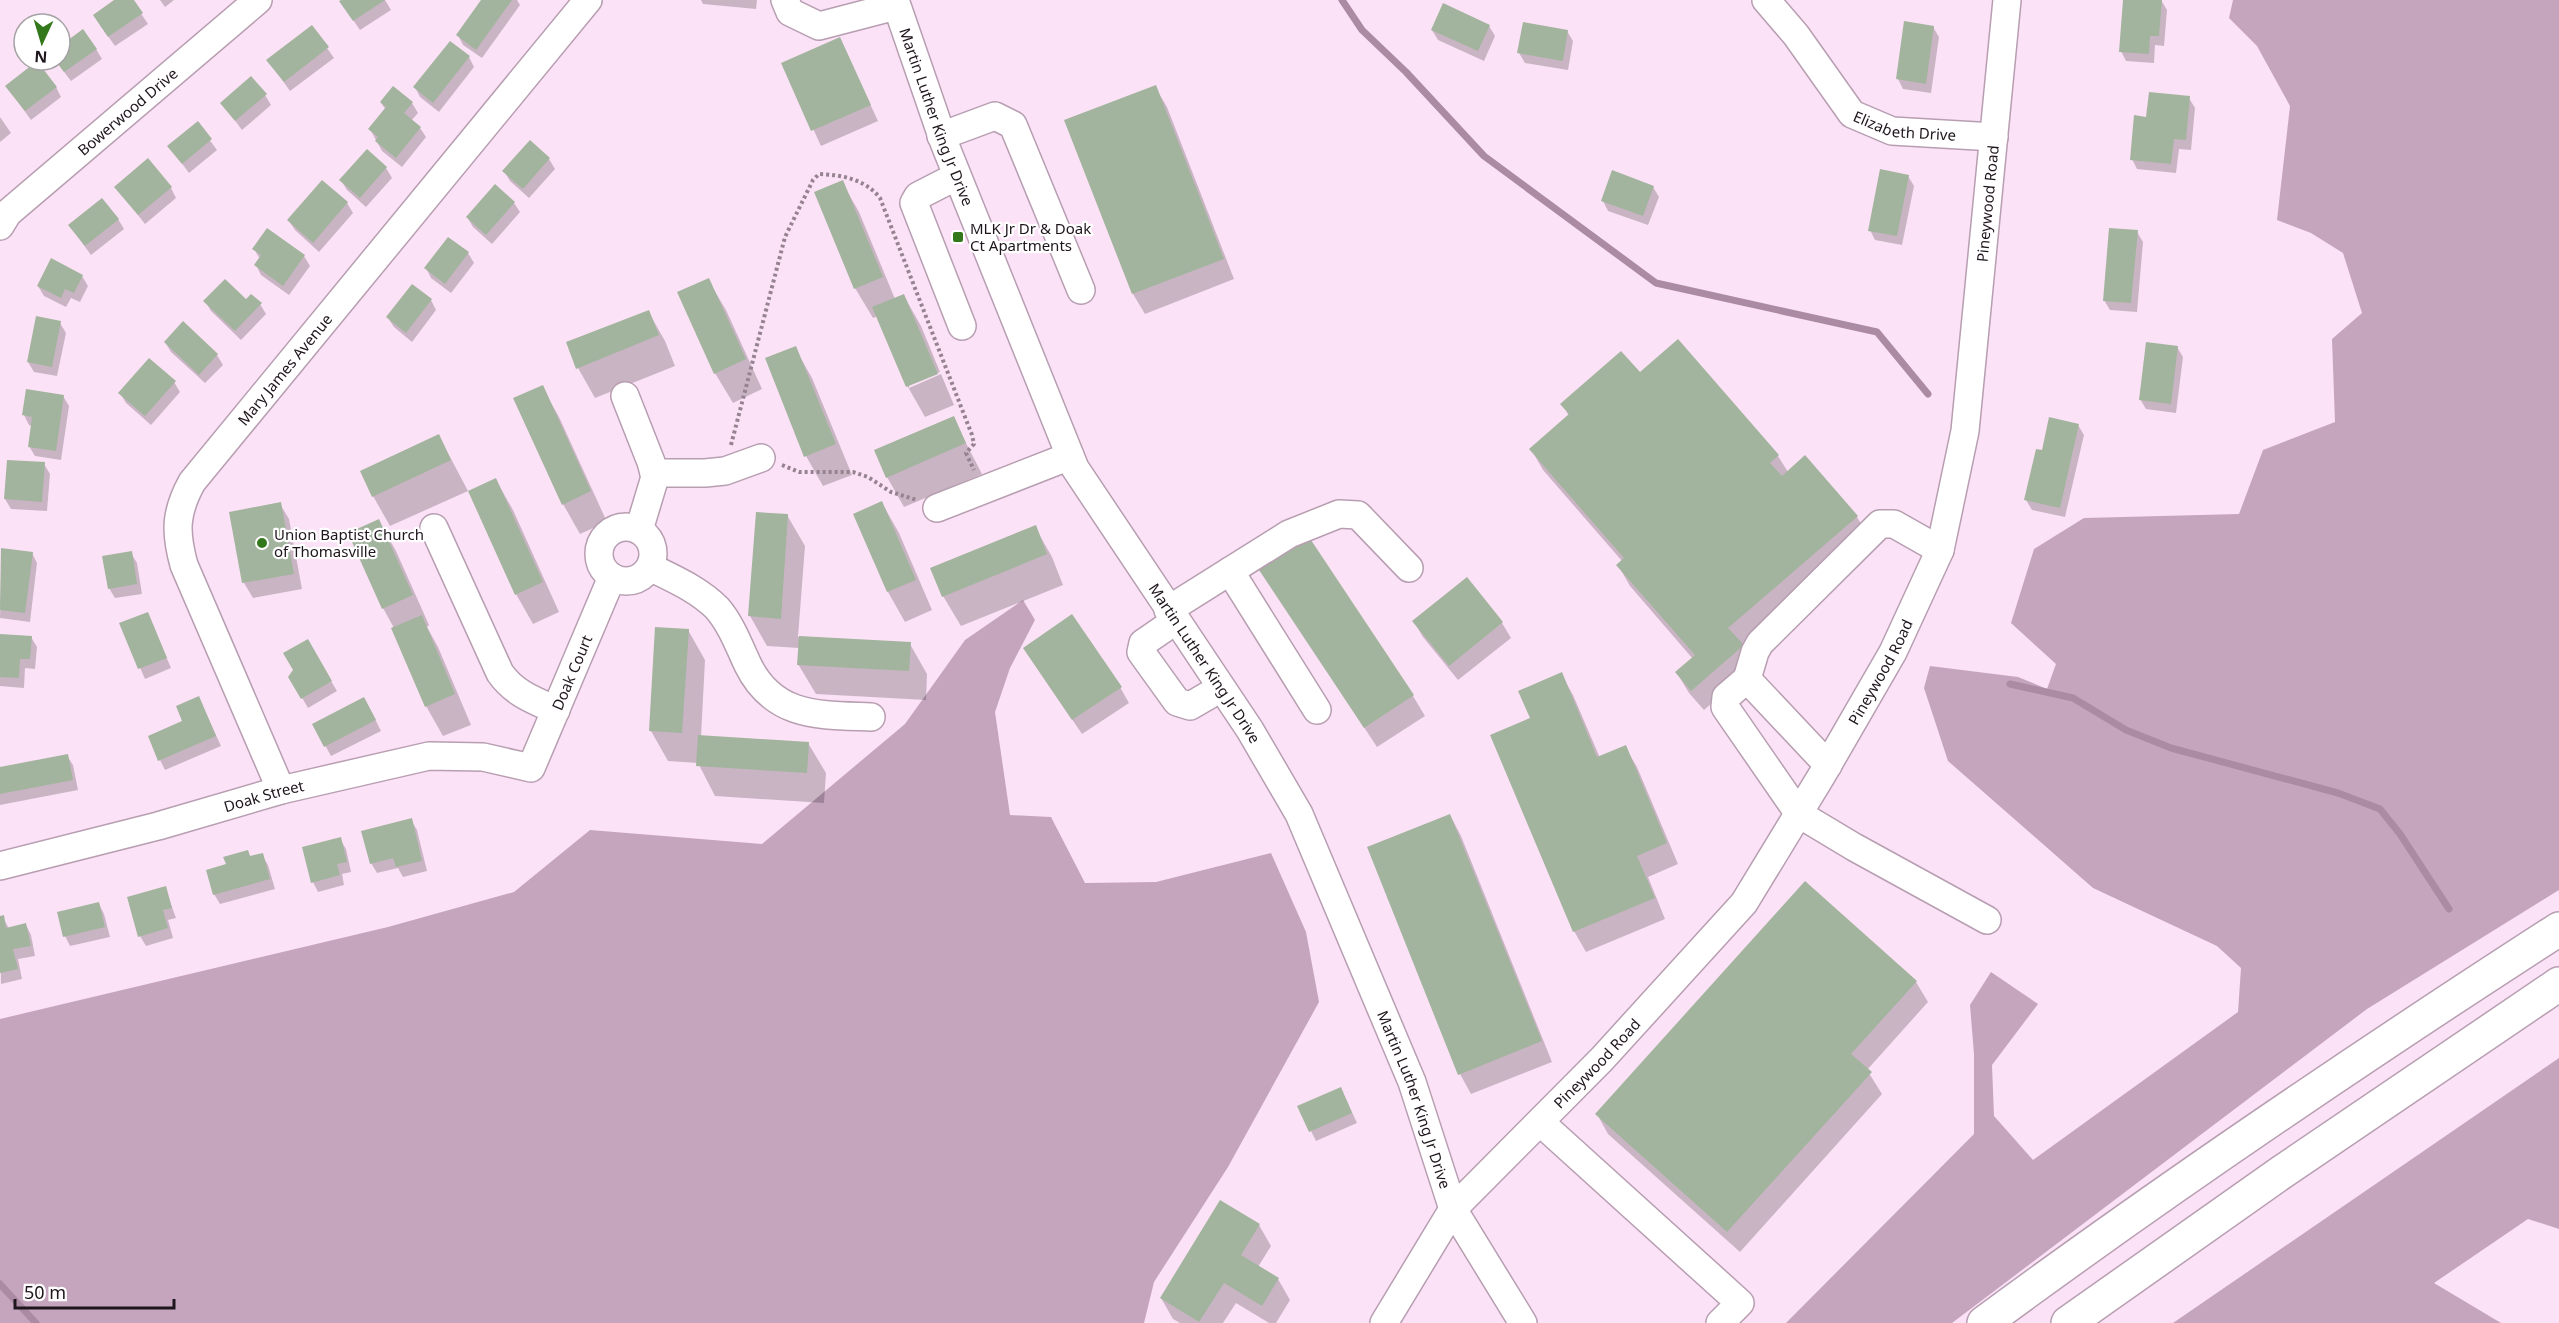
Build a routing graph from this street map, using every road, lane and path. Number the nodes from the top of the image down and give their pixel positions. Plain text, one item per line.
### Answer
1 (258, 0) edge
2 (588, 0) edge
3 (785, 0) edge
4 (1766, 0) edge
5 (2007, 0) edge
6 (895, 3) edge
7 (942, 136) junction
8 (1994, 137) junction
9 (957, 176) junction
10 (0, 226) edge
11 (1081, 290) dead end
12 (962, 327) dead end
13 (625, 396) dead end
14 (1070, 456) junction
15 (761, 458) joint
16 (725, 471) junction
17 (654, 473) junction
18 (983, 490) junction
19 (937, 508) joint
20 (434, 528) dead end
21 (639, 530) junction
22 (1940, 550) junction
23 (650, 567) junction
24 (1409, 568) dead end
25 (1230, 571) junction
26 (612, 577) junction
27 (1172, 615) junction
28 (1747, 679) junction
29 (1221, 688) junction
30 (556, 710) junction
31 (1317, 710) dead end
32 (871, 717) dead end
33 (1828, 765) junction
34 (531, 768) joint
35 (281, 790) junction
36 (1799, 813) junction
37 (0, 866) edge
38 (1987, 920) dead end
39 (2559, 929) edge
40 (2559, 984) edge
41 (1540, 1122) junction
42 (1453, 1209) junction
43 (1384, 1323) edge
44 (1523, 1323) edge
45 (1720, 1323) edge
46 (1984, 1323) edge
47 (2068, 1323) edge

1 - 10 street, Bowerwood Drive
2 - 35 street, Mary James Avenue
3 - 6 street
4 - 8 street, Elizabeth Drive
5 - 8 street, Pineywood Road
6 - 7 street, Martin Luther King Jr Drive
7 - 9 street, Martin Luther King Jr Drive
7 - 11 street
8 - 22 street, Pineywood Road
9 - 12 street
9 - 14 street, Martin Luther King Jr Drive
13 - 17 street
14 - 18 street
14 - 27 street, Martin Luther King Jr Drive
15 - 16 street
15 - 19 path
16 - 17 street
16 - 18 path
17 - 21 street
18 - 19 street
20 - 30 street
21 - 23 street
21 - 26 street
22 - 28 street
22 - 33 street, Pineywood Road
23 - 26 street
23 - 32 street
24 - 25 street
25 - 27 street
25 - 31 street
26 - 30 street, Doak Court
27 - 29 street, Martin Luther King Jr Drive
27 - 29 street
28 - 33 street
28 - 36 street
29 - 42 street, Martin Luther King Jr Drive
30 - 34 street, Doak Court
33 - 36 street, Pineywood Road
34 - 35 street, Doak Street
35 - 37 street, Doak Street
36 - 38 street
36 - 41 street, Pineywood Road
39 - 46 highway
40 - 47 highway
41 - 42 street, Pineywood Road
41 - 45 street
42 - 43 street, Pineywood Road
42 - 44 street, Martin Luther King Jr Drive

